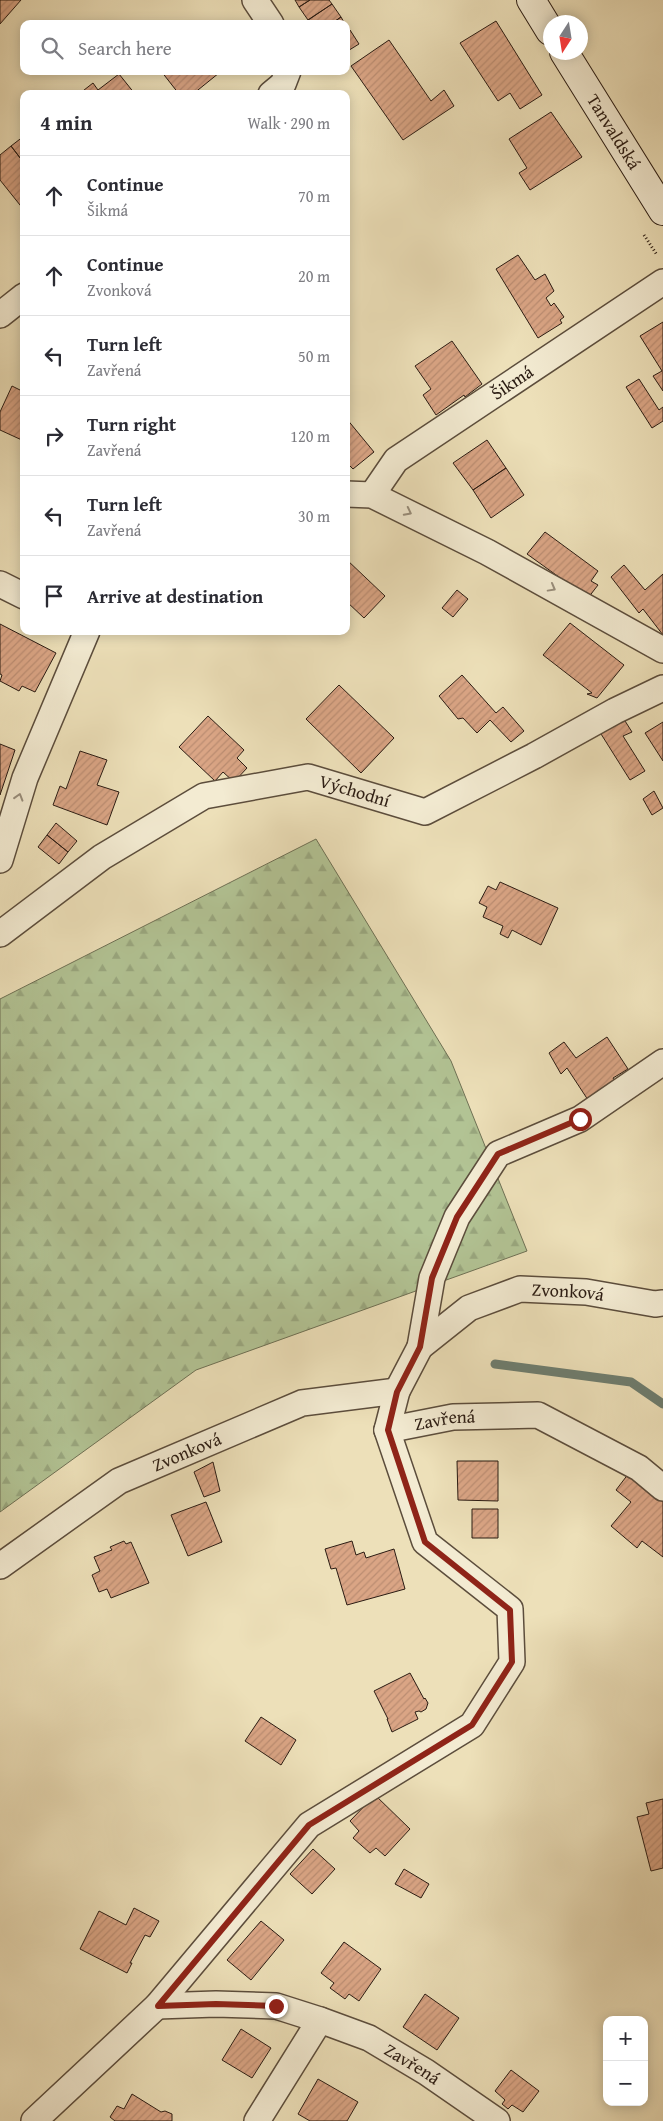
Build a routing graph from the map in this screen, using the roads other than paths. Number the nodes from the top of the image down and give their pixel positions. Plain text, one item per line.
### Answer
1 (255, 0) edge
2 (532, 0) edge
3 (543, 19) edge
4 (268, 20) edge
5 (569, 60) edge
6 (286, 75) edge
7 (276, 90) edge
8 (663, 212) edge
9 (663, 282) edge
10 (20, 299) edge
11 (0, 315) edge
12 (350, 494) edge
13 (372, 494) junction
14 (0, 584) edge
15 (20, 594) edge
16 (85, 635) edge
17 (663, 650) edge
18 (663, 688) edge
19 (0, 860) edge
20 (0, 934) edge
21 (663, 1062) edge
22 (663, 1303) edge
23 (420, 1347) junction
24 (397, 1392) junction
25 (388, 1430) junction
26 (663, 1488) edge
27 (0, 1566) edge
28 (158, 2006) junction
29 (320, 2020) junction
30 (34, 2121) edge
31 (257, 2121) edge
32 (498, 2121) edge

1 - 4 street
2 - 3 main road
5 - 8 main road, Tanvaldská
6 - 7 street
9 - 13 street, Šikmá
10 - 11 street
12 - 13 street
13 -> 17 street
14 - 15 street
19 -> 16 street
18 - 20 street, Východní
21 - 23 street
22 - 23 street, Zvonková
23 - 24 street, Zvonková
24 - 25 street, Zvonková
24 - 27 street, Zvonková
25 - 26 street, Zavřená
25 - 28 street, Zavřená
28 - 29 street, Zavřená
28 - 30 street, Zavřená
29 - 31 street
29 - 32 street, Zavřená

